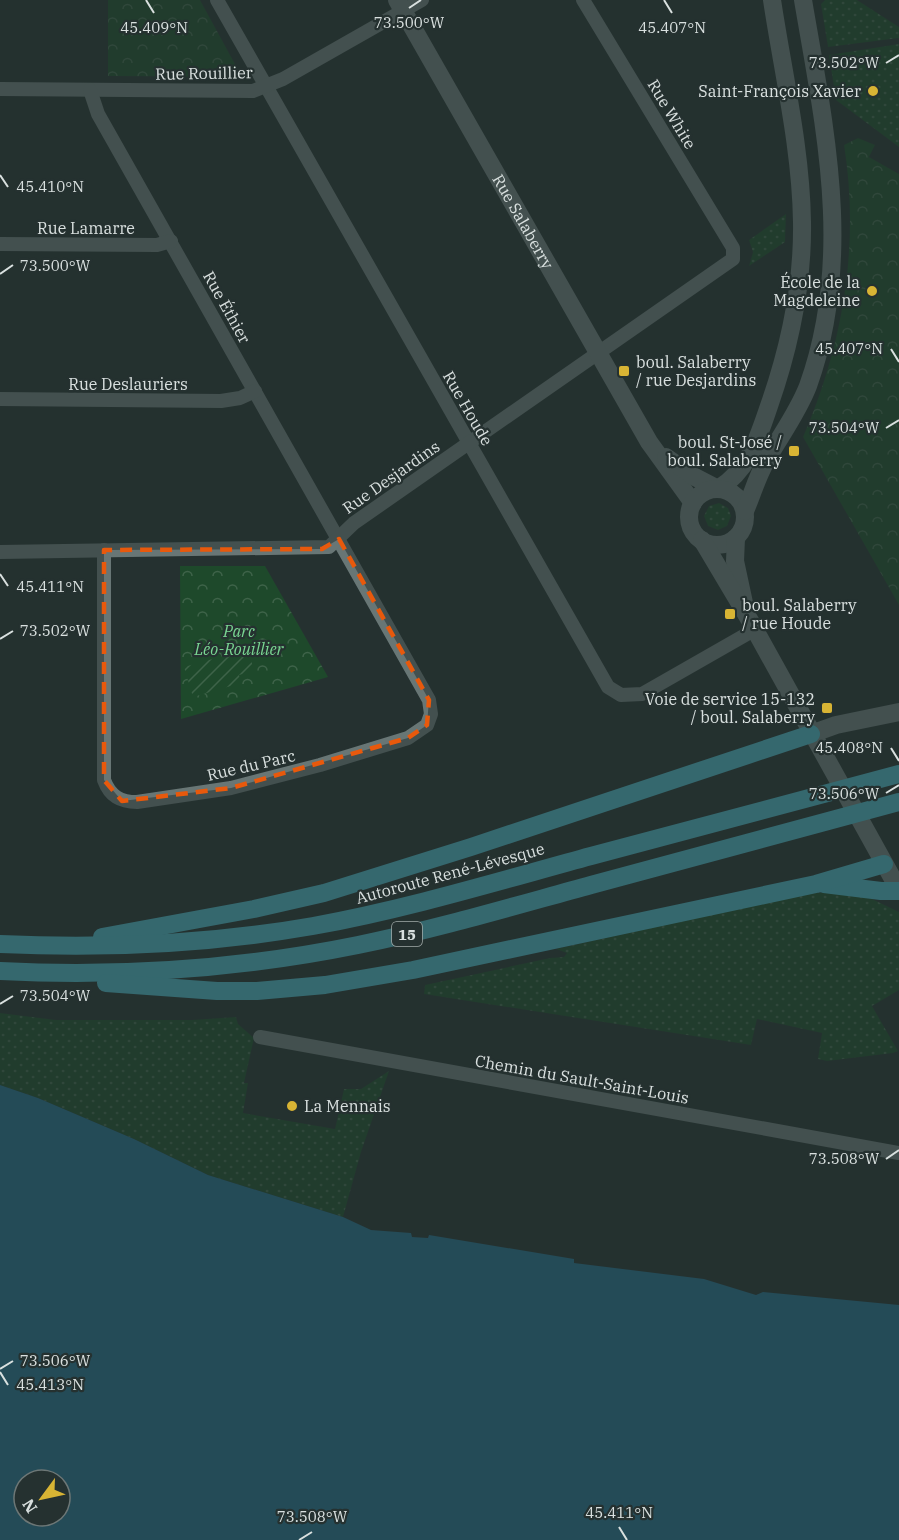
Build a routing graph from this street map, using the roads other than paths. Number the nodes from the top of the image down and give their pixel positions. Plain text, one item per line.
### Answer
1 (217, 0) edge
2 (423, 0) edge
3 (583, 0) edge
4 (772, 0) edge
5 (803, 0) edge
6 (401, 5) edge
7 (266, 87) junction
8 (0, 89) edge
9 (90, 90) junction
10 (171, 242) junction
11 (0, 244) edge
12 (732, 245) joint
13 (598, 354) junction
14 (255, 391) junction
15 (0, 399) edge
16 (649, 442) junction
17 (468, 443) junction
18 (718, 489) junction
19 (693, 503) junction
20 (745, 512) junction
21 (339, 538) junction
22 (736, 538) junction
23 (702, 540) junction
24 (104, 550) junction
25 (0, 552) edge
26 (752, 625) junction
27 (899, 712) edge
28 (811, 734) junction
29 (898, 774) edge
30 (899, 802) edge
31 (892, 862) edge
32 (816, 884) junction
33 (899, 891) edge
34 (0, 944) edge
35 (53, 946) junction
36 (0, 971) edge
37 (260, 1037) dead end
38 (899, 1153) edge

1 - 7 street, Rue Houde
2 - 6 street, Rue Rouillier
3 - 12 street, Rue White
4 - 18 street
5 - 20 street
6 - 7 street, Rue Rouillier
6 - 13 street, Rue Salaberry
7 - 9 street, Rue Rouillier
7 - 17 street, Rue Houde
8 - 9 street, Rue Rouillier
9 - 10 street, Rue Éthier
10 - 11 street, Rue Lamarre
10 - 14 street, Rue Éthier
12 - 13 street, Rue Desjardins
13 - 16 street, Rue Salaberry
13 - 17 street, Rue Desjardins
14 - 15 street, Rue Deslauriers
14 - 21 street, Rue Éthier
16 - 18 street, Rue Salaberry
16 - 19 street, Rue Salaberry
17 - 21 street, Rue Desjardins
17 - 26 street, Rue Houde
18 - 19 street
18 - 20 street
19 - 23 street
20 - 22 street
21 - 24 street, Rue Desjardins
21 - 24 street, Rue du Parc
22 - 23 street
22 - 26 street
23 - 26 street
24 - 25 street, Rue Desjardins
26 - 28 street
27 - 28 street
28 - 31 street
28 - 35 highway
29 - 35 highway, Autoroute René-Lévesque / 15
30 - 36 highway, 15
31 - 32 highway
31 - 33 street
32 - 33 highway
32 - 36 highway
34 - 35 highway, Autoroute René-Lévesque / 15
37 - 38 street, Chemin du Sault-Saint-Louis

